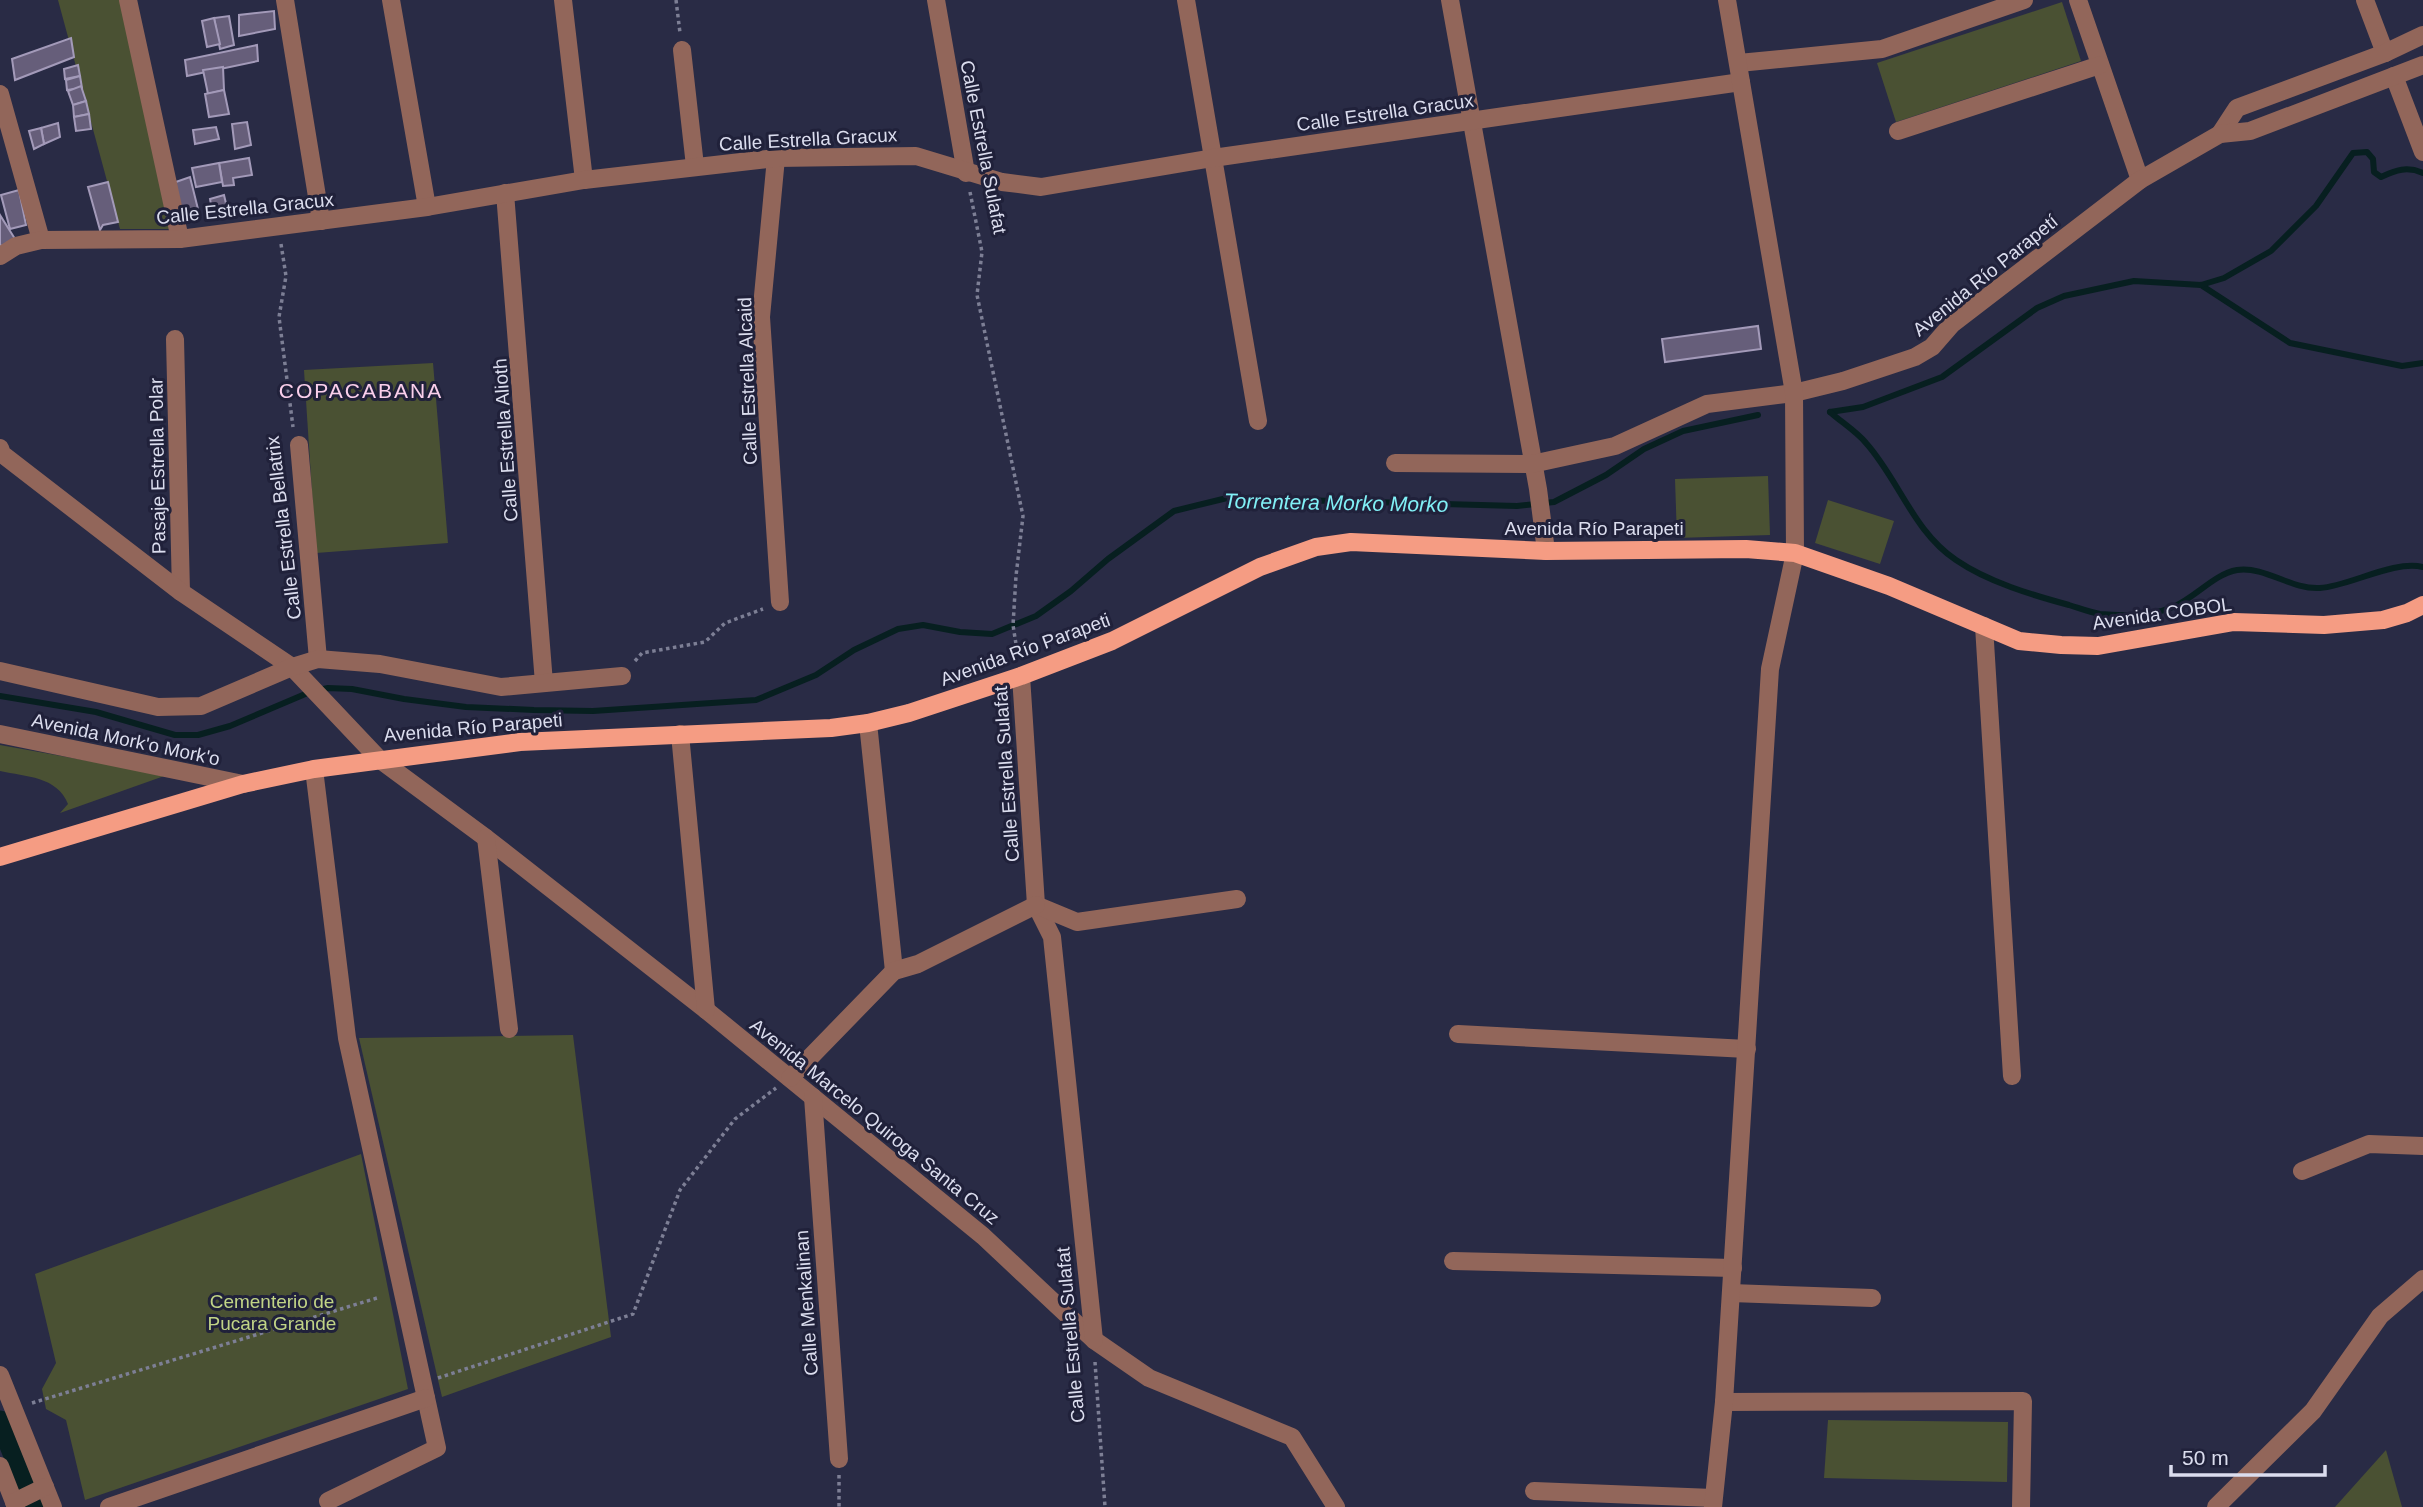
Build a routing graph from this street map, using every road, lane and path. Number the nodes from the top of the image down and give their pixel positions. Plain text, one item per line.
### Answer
1 (128, 0) edge
2 (285, 0) edge
3 (391, 0) edge
4 (563, 0) edge
5 (676, 0) edge
6 (936, 0) edge
7 (1186, 0) edge
8 (1450, 0) edge
9 (1727, 0) edge
10 (2024, 0) edge
11 (2078, 0) edge
12 (2365, 0) edge
13 (2423, 35) edge
14 (682, 50) joint
15 (2385, 53) junction
16 (1739, 63) junction
17 (2100, 65) junction
18 (2423, 65) edge
19 (2394, 76) junction
20 (1741, 82) junction
21 (0, 94) edge
22 (1471, 120) junction
23 (1898, 131) dead end
24 (2220, 134) junction
25 (2423, 152) edge
26 (776, 158) junction
27 (1213, 158) junction
28 (695, 166) junction
29 (966, 173) junction
30 (584, 180) junction
31 (2140, 180) junction
32 (505, 193) junction
33 (427, 207) junction
34 (321, 221) junction
35 (279, 226) junction
36 (180, 239) junction
37 (41, 240) junction
38 (0, 256) edge
39 (175, 339) dead end
40 (1794, 393) junction
41 (1258, 421) dead end
42 (299, 445) joint
43 (1, 453) edge
44 (1395, 463) dead end
45 (1532, 464) junction
46 (1546, 551) junction
47 (1795, 553) junction
48 (181, 592) junction
49 (780, 603) joint
50 (2423, 605) edge
51 (1984, 626) junction
52 (318, 659) junction
53 (292, 667) junction
54 (0, 671) edge
55 (622, 676) joint
56 (1021, 676) junction
57 (544, 683) junction
58 (868, 723) junction
59 (0, 734) edge
60 (680, 734) junction
61 (379, 759) junction
62 (314, 768) junction
63 (243, 784) junction
64 (486, 838) junction
65 (0, 857) edge
66 (1237, 900) dead end
67 (1036, 905) junction
68 (894, 971) junction
69 (706, 1010) junction
70 (509, 1029) dead end
71 (1458, 1034) dead end
72 (1747, 1049) junction
73 (2012, 1076) dead end
74 (790, 1078) junction
75 (813, 1097) junction
76 (2423, 1146) edge
77 (2302, 1171) dead end
78 (1453, 1261) dead end
79 (1733, 1268) junction
80 (2423, 1279) edge
81 (1731, 1293) junction
82 (377, 1298) dead end
83 (1872, 1298) dead end
84 (1094, 1340) junction
85 (0, 1375) edge
86 (425, 1391) junction
87 (1724, 1402) junction
88 (15, 1411) junction
89 (839, 1459) joint
90 (0, 1466) edge
91 (45, 1487) junction
92 (1534, 1491) dead end
93 (328, 1501) dead end
94 (1713, 1502) edge
95 (15, 1505) edge
96 (52, 1507) edge
97 (109, 1507) edge
98 (839, 1507) edge
99 (1105, 1507) edge
100 (1336, 1507) edge
101 (2021, 1507) edge
102 (2216, 1507) edge

1 - 36 street
2 - 34 street
3 - 33 street
4 - 30 street
5 - 14 path
6 - 29 street, Calle Estrella Sulafat
7 - 27 street
8 - 22 street
9 - 16 street
10 - 16 street
11 - 17 street
12 - 15 street
13 - 15 street, Avenida Río Parapetí
14 - 28 street
15 - 24 street, Avenida Río Parapetí
16 - 20 street
17 - 23 street
17 - 31 street
18 - 19 street, Avenida Río Parapetí
19 - 24 street, Avenida Río Parapetí
19 - 25 street
20 - 22 street, Calle Estrella Gracux
20 - 40 street
21 - 37 street
22 - 27 street, Calle Estrella Gracux
22 - 45 street
24 - 31 street, Avenida Río Parapetí
26 - 28 street, Calle Estrella Gracux
26 - 29 street, Calle Estrella Gracux
26 - 49 street, Calle Estrella Alcaid
27 - 29 street, Calle Estrella Gracux
27 - 41 street
28 - 30 street, Calle Estrella Gracux
29 - 56 path, Calle Estrella Sulafat
30 - 32 street, Calle Estrella Gracux
31 - 40 street, Avenida Río Parapetí
32 - 33 street, Calle Estrella Gracux
32 - 57 street, Calle Estrella Alioth
33 - 34 street, Calle Estrella Gracux
34 - 35 street, Calle Estrella Gracux
35 - 36 street, Calle Estrella Gracux
35 - 42 path, Calle Estrella Bellatrix
36 - 37 street, Calle Estrella Gracux
37 - 38 street, Calle Estrella Gracux
39 - 48 street, Pasaje Estrella Polar
40 - 45 street, Avenida Río Parapetí
40 - 47 street
42 - 52 street, Calle Estrella Bellatrix
43 - 48 street, Avenida Río Parapeti
44 - 45 street, Avenida Río Parapetí
45 - 46 street
46 - 47 main road, Avenida Río Parapeti
46 - 56 main road, Avenida Río Parapeti
47 - 51 main road, Avenida COBOL
47 - 72 street
48 - 53 street, Avenida Río Parapeti
49 - 55 path
50 - 51 main road, Avenida COBOL
51 - 73 street
52 - 53 street, Avenida Río Parapeti
52 - 57 street, Avenida Río Parapeti
53 - 54 street, Avenida Mork'o Mork'o
53 - 61 street, Avenida Río Parapeti
55 - 57 street, Avenida Río Parapeti
56 - 58 main road, Avenida Río Parapeti
56 - 67 street, Calle Estrella Sulafat
58 - 60 main road, Avenida Río Parapeti
58 - 68 street
59 - 63 street, Avenida Mork'o Mork'o
60 - 61 main road, Avenida Río Parapeti
60 - 69 street
61 - 62 main road
61 - 64 street, Avenida Marcelo Quiroga Santa Cruz
62 - 63 main road
62 - 86 street
63 - 65 main road
64 - 69 street, Avenida Marcelo Quiroga Santa Cruz
64 - 70 street
66 - 67 street
67 - 68 street
67 - 84 street, Calle Estrella Sulafat
68 - 74 street
69 - 74 street, Avenida Marcelo Quiroga Santa Cruz
71 - 72 street
72 - 79 street
74 - 75 street, Avenida Marcelo Quiroga Santa Cruz
74 - 86 path
75 - 84 street, Avenida Marcelo Quiroga Santa Cruz
75 - 89 street, Calle Menkalinan
76 - 77 street
78 - 79 street
79 - 81 street
80 - 102 street
81 - 83 street
81 - 87 street
82 - 88 path
84 - 99 path, Calle Estrella Sulafat
84 - 100 street, Avenida Marcelo Quiroga Santa Cruz
85 - 88 street
86 - 93 street
86 - 97 street
87 - 94 street
87 - 101 street
88 - 91 street
89 - 98 path
90 - 95 street
91 - 95 street
91 - 96 street
92 - 94 street

